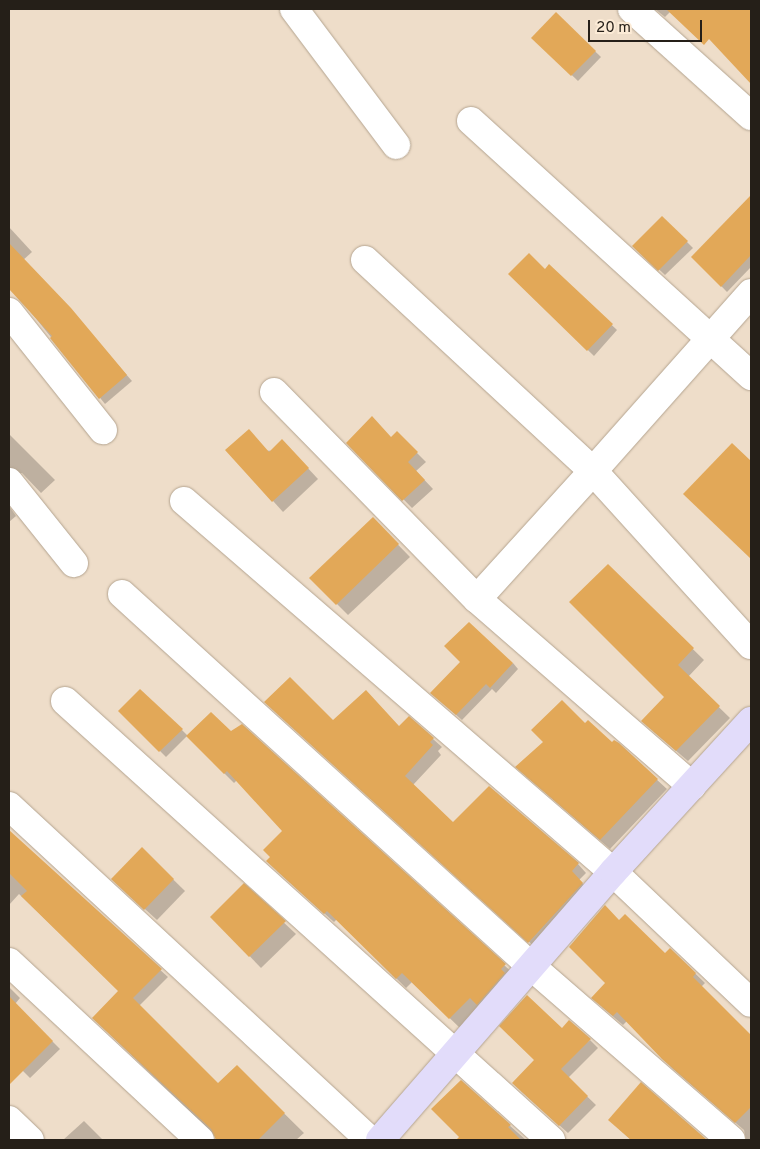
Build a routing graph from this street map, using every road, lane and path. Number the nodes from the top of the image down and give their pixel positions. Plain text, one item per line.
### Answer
1 (294, 9) edge
2 (632, 9) edge
3 (751, 116) edge
4 (471, 121) dead end
5 (396, 145) dead end
6 (366, 260) dead end
7 (751, 292) edge
8 (9, 312) edge
9 (711, 338) junction
10 (751, 376) edge
11 (274, 392) dead end
12 (103, 430) dead end
13 (593, 471) junction
14 (9, 482) edge
15 (184, 501) dead end
16 (74, 563) dead end
17 (122, 594) dead end
18 (477, 599) junction
19 (751, 645) edge
20 (64, 701) dead end
21 (751, 721) edge
22 (692, 786) junction
23 (9, 806) edge
24 (613, 872) junction
25 (9, 962) edge
26 (531, 966) junction
27 (751, 1002) edge
28 (456, 1053) junction
29 (9, 1120) edge
30 (30, 1140) edge
31 (200, 1140) edge
32 (370, 1140) edge
33 (380, 1140) edge
34 (551, 1140) edge
35 (731, 1140) edge

1 - 5 street
2 - 3 street
4 - 9 street
6 - 13 street
7 - 9 street
8 - 12 street
9 - 10 street
9 - 13 street
11 - 18 street
13 - 18 street
13 - 19 street
14 - 16 street
15 - 24 street
17 - 26 street
18 - 22 street
20 - 28 street
21 - 22 street
22 - 24 street
23 - 32 street
24 - 26 street
24 - 27 street
25 - 31 street
26 - 28 street
26 - 35 street
28 - 33 street
28 - 34 street
29 - 30 street

